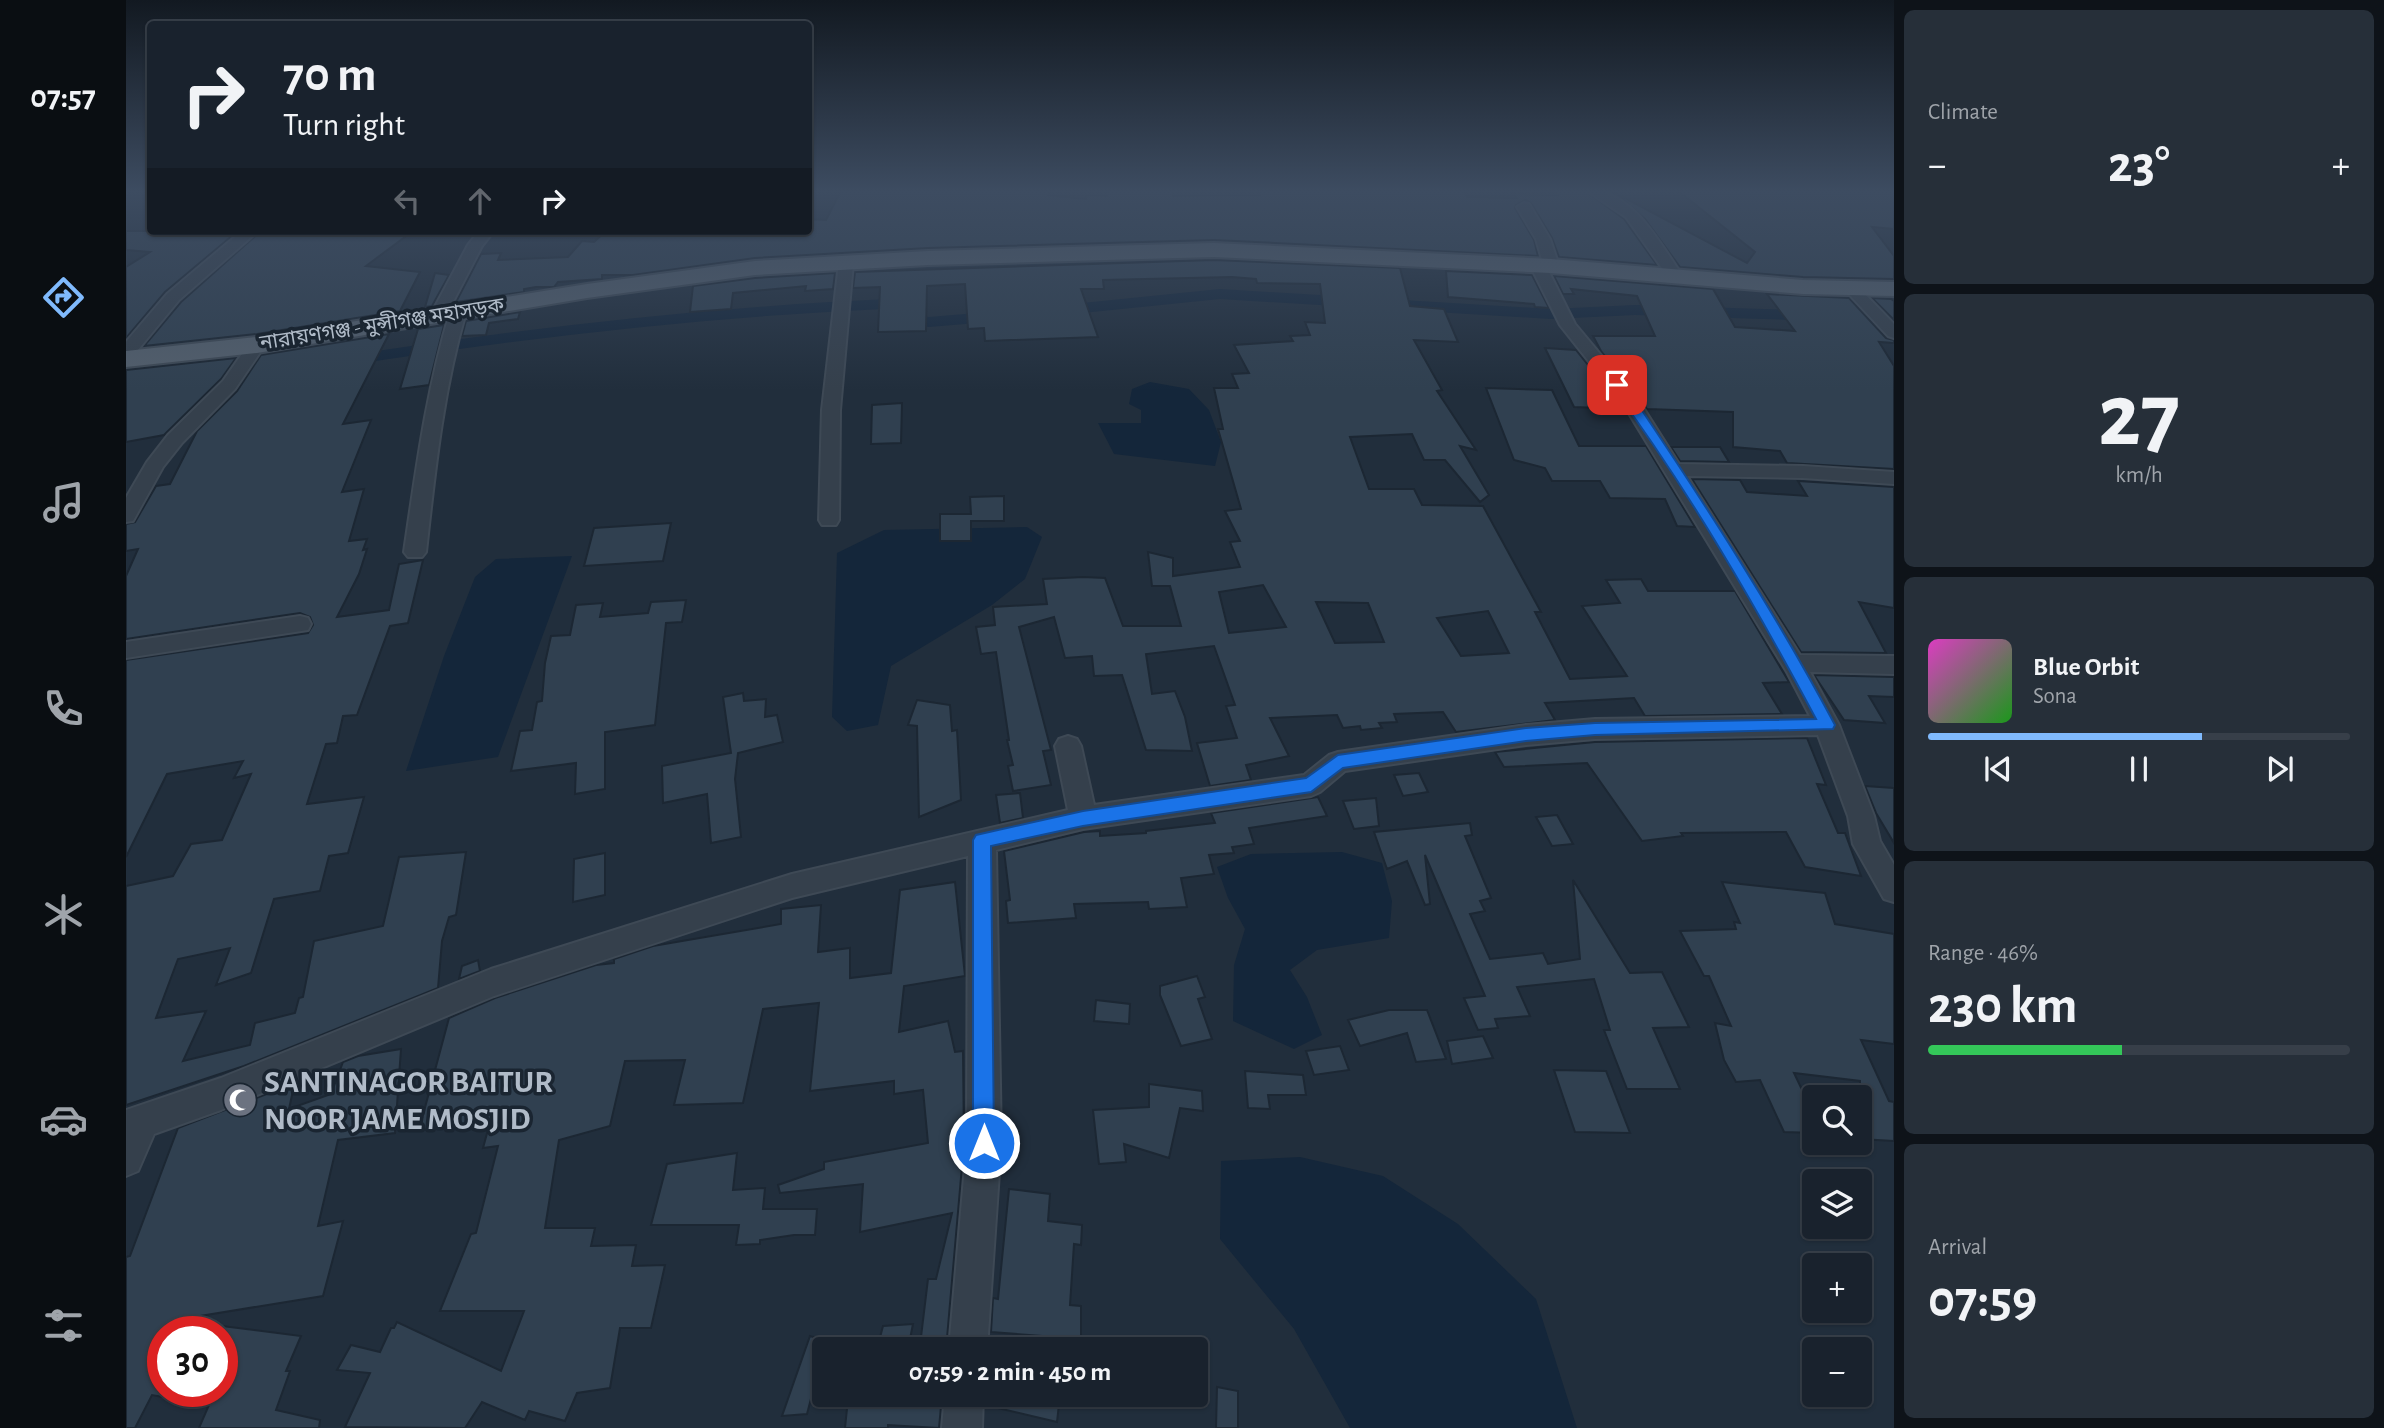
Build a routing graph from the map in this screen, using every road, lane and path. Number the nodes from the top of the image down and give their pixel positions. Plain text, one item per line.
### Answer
1 (221, 257) edge
2 (470, 257) edge
3 (1026, 257) edge
4 (1343, 257) edge
5 (1544, 257) edge
6 (1661, 257) edge
7 (846, 263) junction
8 (1545, 267) junction
9 (1676, 278) junction
10 (1894, 289) edge
11 (1860, 298) junction
12 (448, 314) junction
13 (1894, 333) edge
14 (257, 345) junction
15 (126, 353) edge
16 (126, 359) edge
17 (1675, 470) junction
18 (1894, 478) edge
19 (126, 516) edge
20 (829, 520) dead end
21 (415, 552) dead end
22 (300, 624) dead end
23 (126, 650) edge
24 (1793, 663) junction
25 (1894, 665) edge
26 (1827, 725) junction
27 (1068, 746) dead end
28 (1083, 818) junction
29 (982, 840) junction
30 (1894, 890) edge
31 (134, 1125) edge
32 (126, 1159) edge
33 (969, 1337) edge
34 (963, 1407) edge
35 (962, 1428) edge

1 - 15 street
2 - 12 street
3 - 7 main road, নারায়ণগঞ্জ - মুন্সীগঞ্জ মহাসড়ক
4 - 8 main road, নারায়ণগঞ্জ - মুন্সীগঞ্জ মহাসড়ক
5 - 8 street
6 - 9 street
7 - 12 main road, নারায়ণগঞ্জ - মুন্সীগঞ্জ মহাসড়ক
7 - 20 street
8 - 9 main road, নারায়ণগঞ্জ - মুন্সীগঞ্জ মহাসড়ক
8 - 17 street
9 - 11 main road, নারায়ণগঞ্জ - মুন্সীগঞ্জ মহাসড়ক
10 - 11 main road, নারায়ণগঞ্জ - মুন্সীগঞ্জ মহাসড়ক
11 - 13 street
12 - 14 main road, নারায়ণগঞ্জ - মুন্সীগঞ্জ মহাসড়ক
12 - 21 street
14 - 16 main road, নারায়ণগঞ্জ - মুন্সীগঞ্জ মহাসড়ক
14 - 19 street
17 - 18 street
17 - 24 street
22 - 23 street
24 - 25 street
24 - 26 street
26 - 28 street
26 - 30 street
27 - 28 street
28 - 29 street
29 - 31 street
29 - 33 street
31 - 32 street
34 - 35 street

